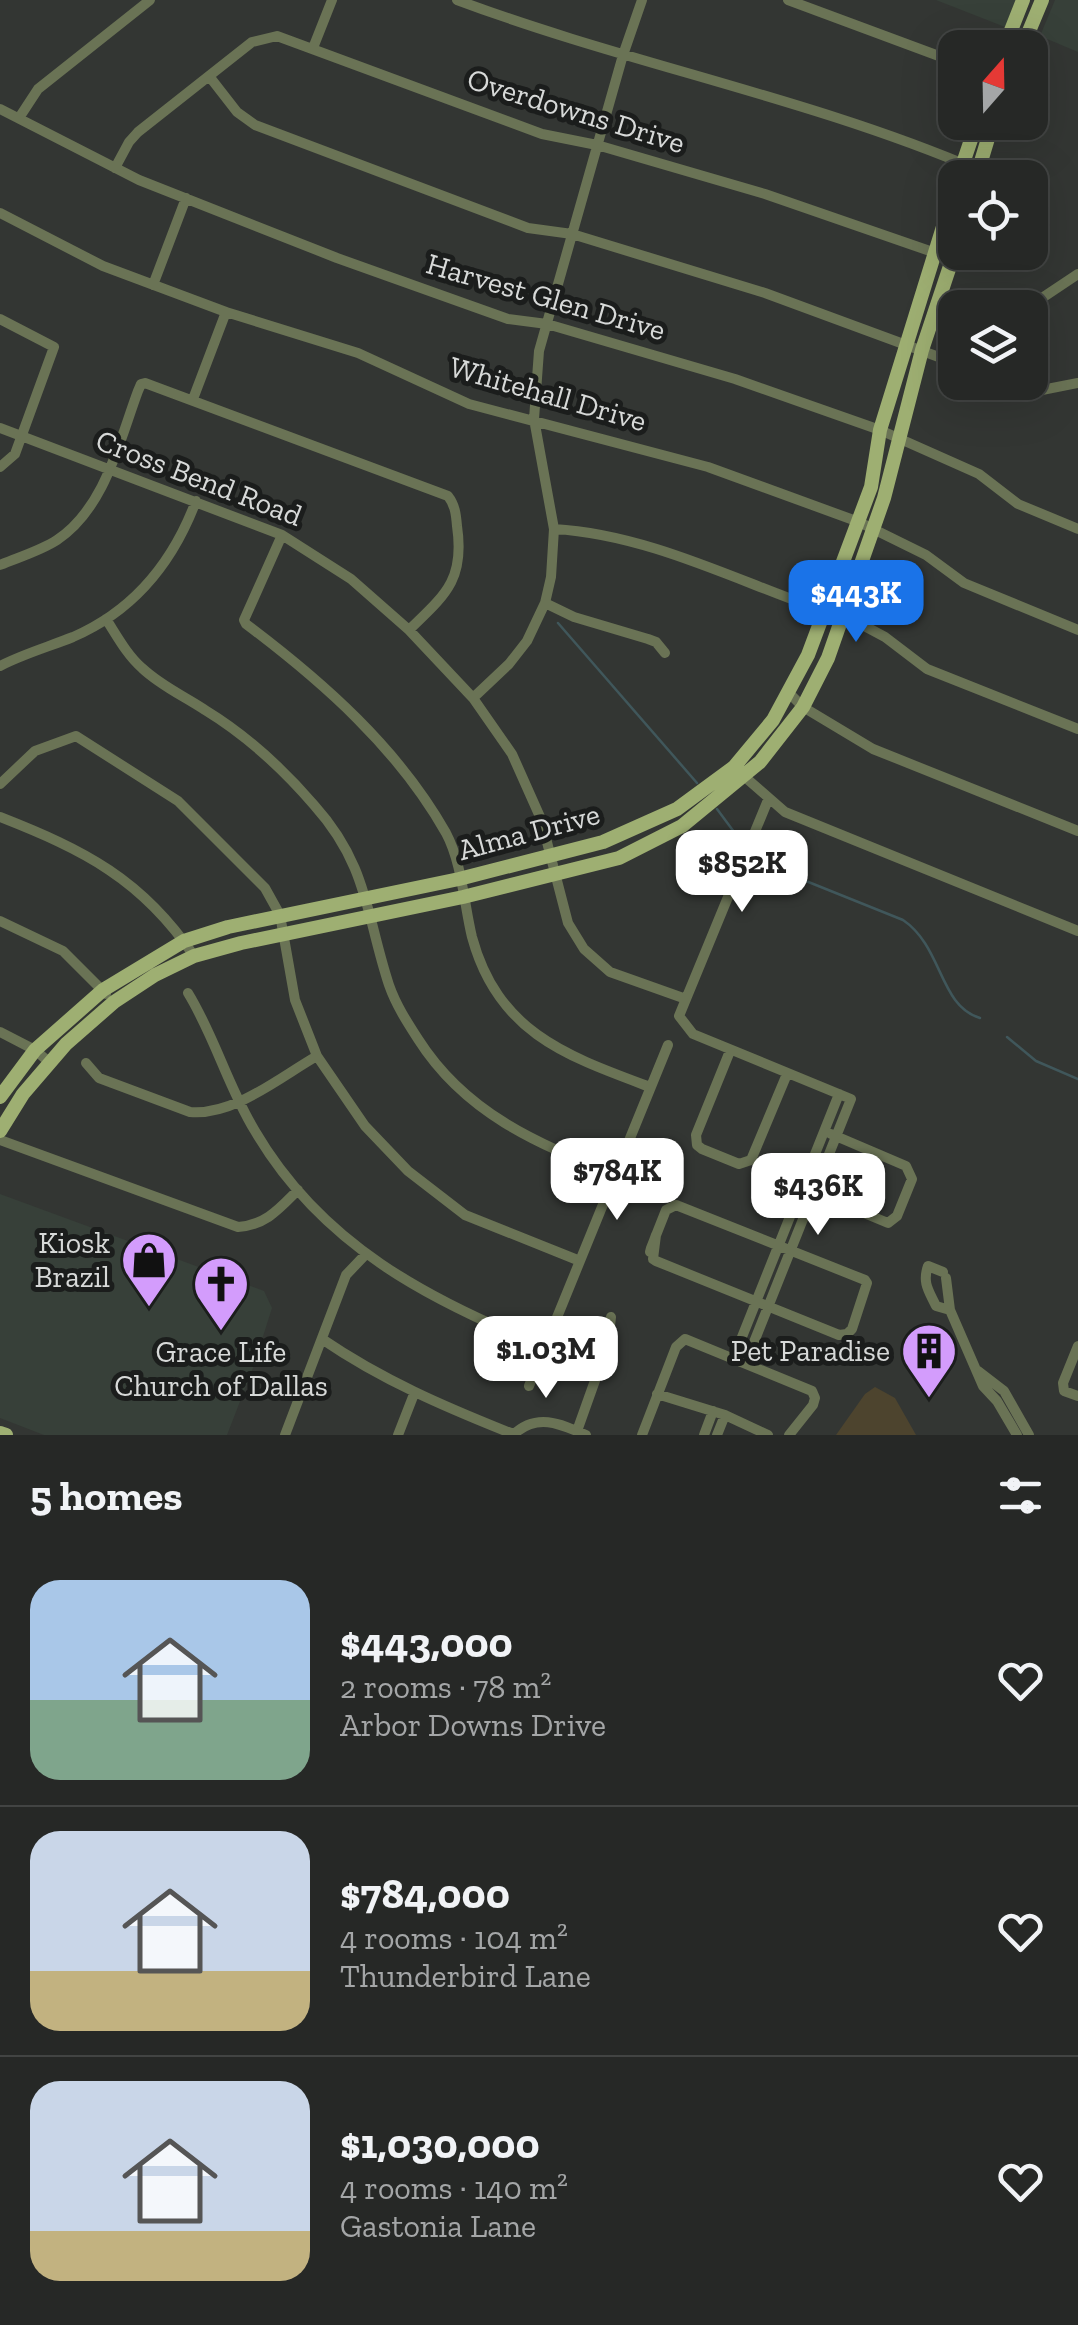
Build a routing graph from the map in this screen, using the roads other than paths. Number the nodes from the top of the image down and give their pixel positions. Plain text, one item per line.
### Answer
1 (150, 0) edge
2 (332, 0) edge
3 (457, 0) edge
4 (642, 0) edge
5 (788, 0) edge
6 (1024, 0) edge
7 (1042, 0) edge
8 (1012, 30) edge
9 (1030, 30) edge
10 (313, 48) junction
11 (623, 55) junction
12 (938, 56) edge
13 (209, 76) junction
14 (0, 108) edge
15 (19, 118) junction
16 (598, 145) junction
17 (940, 160) edge
18 (114, 168) junction
19 (186, 198) junction
20 (0, 214) edge
21 (572, 234) junction
22 (938, 240) edge
23 (934, 252) junction
24 (938, 253) edge
25 (949, 270) edge
26 (1078, 274) edge
27 (153, 285) junction
28 (1048, 294) edge
29 (226, 312) junction
30 (0, 318) edge
31 (547, 324) junction
32 (906, 344) junction
33 (922, 350) junction
34 (938, 356) edge
35 (1078, 383) edge
36 (1048, 389) edge
37 (193, 399) junction
38 (534, 419) junction
39 (0, 428) edge
40 (880, 430) junction
41 (22, 436) junction
42 (898, 438) junction
43 (0, 466) edge
44 (108, 469) junction
45 (196, 501) junction
46 (866, 525) junction
47 (554, 529) junction
48 (1078, 529) edge
49 (282, 534) junction
50 (0, 565) edge
51 (544, 602) junction
52 (825, 610) junction
53 (842, 618) junction
54 (106, 619) junction
55 (409, 630) junction
56 (1078, 630) edge
57 (665, 653) dead end
58 (0, 666) edge
59 (789, 693) junction
60 (472, 698) junction
61 (803, 707) junction
62 (1078, 730) edge
63 (739, 772) junction
64 (0, 784) edge
65 (768, 800) junction
66 (0, 817) edge
67 (1078, 831) edge
68 (551, 856) junction
69 (554, 874) junction
70 (459, 879) junction
71 (463, 896) junction
72 (367, 898) junction
73 (280, 914) junction
74 (372, 915) junction
75 (0, 921) edge
76 (1078, 931) edge
77 (281, 933) junction
78 (184, 940) junction
79 (194, 956) junction
80 (103, 990) junction
81 (188, 993) dead end
82 (686, 999) junction
83 (114, 1002) junction
84 (0, 1032) edge
85 (668, 1045) dead end
86 (35, 1050) junction
87 (730, 1051) junction
88 (317, 1056) junction
89 (49, 1062) junction
90 (86, 1063) dead end
91 (787, 1074) junction
92 (650, 1087) junction
93 (0, 1097) edge
94 (238, 1101) junction
95 (838, 1116) junction
96 (0, 1131) edge
97 (825, 1132) junction
98 (837, 1136) junction
99 (0, 1140) edge
100 (819, 1165) junction
101 (614, 1174) junction
102 (298, 1190) junction
103 (809, 1190) junction
104 (786, 1247) junction
105 (366, 1254) junction
106 (580, 1261) junction
107 (763, 1303) junction
108 (950, 1310) junction
109 (611, 1317) dead end
110 (322, 1338) junction
111 (1078, 1346) edge
112 (545, 1347) junction
113 (740, 1360) junction
114 (529, 1386) dead end
115 (414, 1394) junction
116 (657, 1394) junction
117 (1078, 1396) edge
118 (713, 1411) junction
119 (725, 1414) junction
120 (1015, 1418) junction
121 (581, 1433) edge
122 (285, 1435) edge
123 (398, 1435) edge
124 (513, 1435) edge
125 (642, 1435) edge
126 (704, 1435) edge
127 (717, 1435) edge
128 (768, 1435) edge
129 (788, 1435) edge
130 (1016, 1435) edge
131 (1030, 1435) edge

1 - 15 street
2 - 10 street
3 - 11 street
4 - 11 street
5 - 12 street
6 - 8 main road
7 - 9 main road
10 - 13 street, Overdowns Drive
10 - 16 street, Overdowns Drive
11 - 16 street
11 - 17 street
13 - 18 street, Overdowns Drive
13 - 21 street
14 - 15 street, Harvest Glen Drive
15 - 18 street, Harvest Glen Drive
16 - 21 street
16 - 23 street, Overdowns Drive
18 - 19 street, Harvest Glen Drive
19 - 27 street
19 - 31 street, Harvest Glen Drive
20 - 27 street, Whitehall Drive
21 - 31 street
21 - 32 street
22 - 23 main road, Alma Drive
23 - 24 street, Overdowns Drive
23 - 32 main road, Alma Drive
25 - 33 main road, Alma Drive
26 - 28 street
27 - 29 street, Whitehall Drive
29 - 37 street
29 - 38 street, Whitehall Drive
30 - 41 street
31 - 38 street
31 - 40 street, Harvest Glen Drive
32 - 33 street
32 - 40 main road, Alma Drive
33 - 34 street
33 - 42 main road, Alma Drive
35 - 36 street
37 - 44 street
37 - 55 street
38 - 46 street, Whitehall Drive
38 - 47 street
39 - 41 street, Cross Bend Road
40 - 42 street, Harvest Glen Drive
40 - 46 main road, Alma Drive
41 - 43 street
41 - 44 street, Cross Bend Road
42 - 46 main road, Alma Drive
42 - 48 street, Harvest Glen Drive
44 - 45 street, Cross Bend Road
44 - 50 street
45 - 49 street, Cross Bend Road
45 - 54 street
46 - 52 main road, Alma Drive
46 - 53 main road, Alma Drive
46 - 56 street, Whitehall Drive
47 - 51 street
47 - 52 street
49 - 55 street, Cross Bend Road
49 - 70 street
51 - 57 street
51 - 60 street
52 - 53 street
52 - 59 main road, Alma Drive
53 - 61 main road, Alma Drive
53 - 62 street
54 - 58 street
54 - 72 street
55 - 60 street, Cross Bend Road
59 - 61 street
59 - 63 main road, Alma Drive
60 - 68 street, Cross Bend Road
61 - 63 main road, Alma Drive
61 - 67 street
63 - 65 street
63 - 68 main road, Alma Drive
63 - 69 main road, Alma Drive
64 - 73 street
65 - 76 street
65 - 82 street
66 - 78 street
68 - 69 street, Cross Bend Road
68 - 70 main road, Alma Drive
69 - 71 main road, Alma Drive
69 - 82 street, Cross Bend Road
70 - 71 street
70 - 72 main road, Alma Drive
71 - 74 main road, Alma Drive
71 - 92 street
72 - 73 main road, Alma Drive
72 - 74 street
73 - 77 street
73 - 78 main road, Alma Drive
74 - 77 main road, Alma Drive
74 - 101 street
75 - 80 street
77 - 79 main road, Alma Drive
77 - 88 street
78 - 79 street
78 - 80 main road, Alma Drive
79 - 83 main road, Alma Drive
80 - 83 street
80 - 86 main road, Alma Drive
81 - 94 street
82 - 87 street
83 - 89 main road, Alma Drive
84 - 86 street
85 - 92 street
86 - 89 street
86 - 93 main road, Alma Drive
87 - 91 street
87 - 91 street
88 - 94 street
88 - 106 street
89 - 96 main road, Alma Drive
90 - 94 street
91 - 95 street
92 - 101 street
94 - 102 street
95 - 97 street
95 - 98 street
97 - 98 street
97 - 100 street
98 - 100 street
98 - 103 street
99 - 102 street
100 - 103 street
101 - 106 street
102 - 105 street
103 - 104 street
104 - 107 street
104 - 107 street
104 - 107 street
105 - 110 street
105 - 112 street
106 - 112 street
107 - 113 street
108 - 108 street
108 - 120 street
109 - 121 street
110 - 115 street
110 - 122 street
111 - 117 street
112 - 114 street
113 - 116 street
113 - 129 street
115 - 123 street
115 - 124 street
116 - 118 street
116 - 125 street
118 - 119 street
118 - 126 street
119 - 127 street
119 - 128 street
120 - 130 street
120 - 131 street
121 - 124 street

